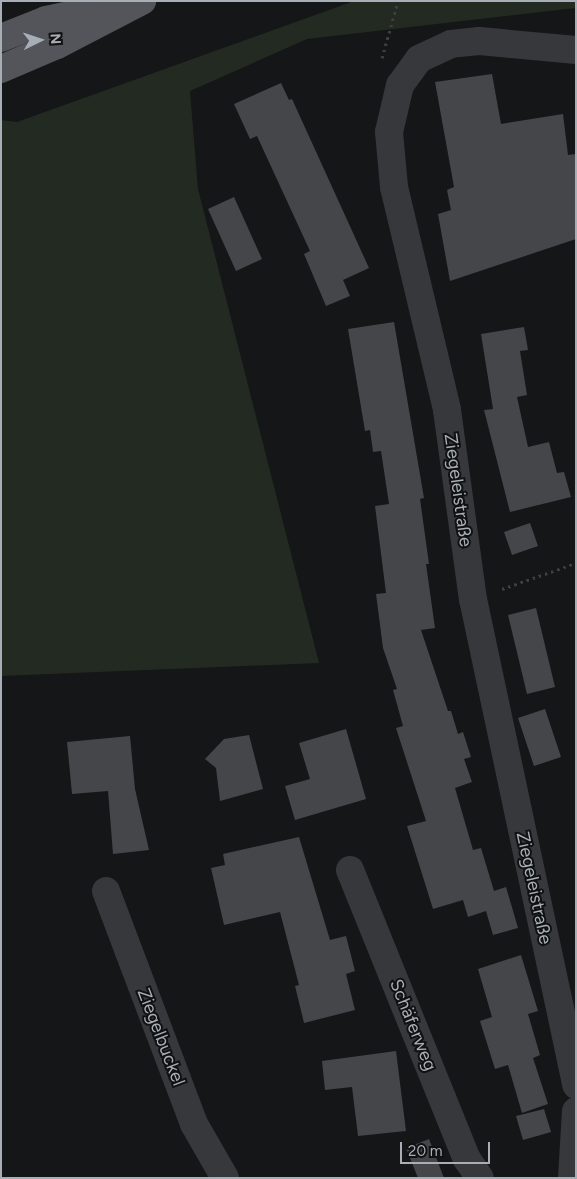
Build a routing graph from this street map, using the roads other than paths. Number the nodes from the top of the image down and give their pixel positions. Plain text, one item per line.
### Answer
1 (137, 1) edge
2 (142, 1) edge
3 (1, 38) edge
4 (576, 50) edge
5 (1, 69) edge
6 (350, 870) dead end
7 (106, 890) dead end
8 (576, 1085) edge
9 (576, 1110) edge
10 (225, 1178) edge
11 (480, 1178) edge
12 (572, 1178) edge

1 - 3 main road
2 - 5 main road
4 - 8 street, Ziegeleistraße
6 - 11 street, Schäferweg
7 - 10 street, Ziegelbuckel
9 - 12 street

